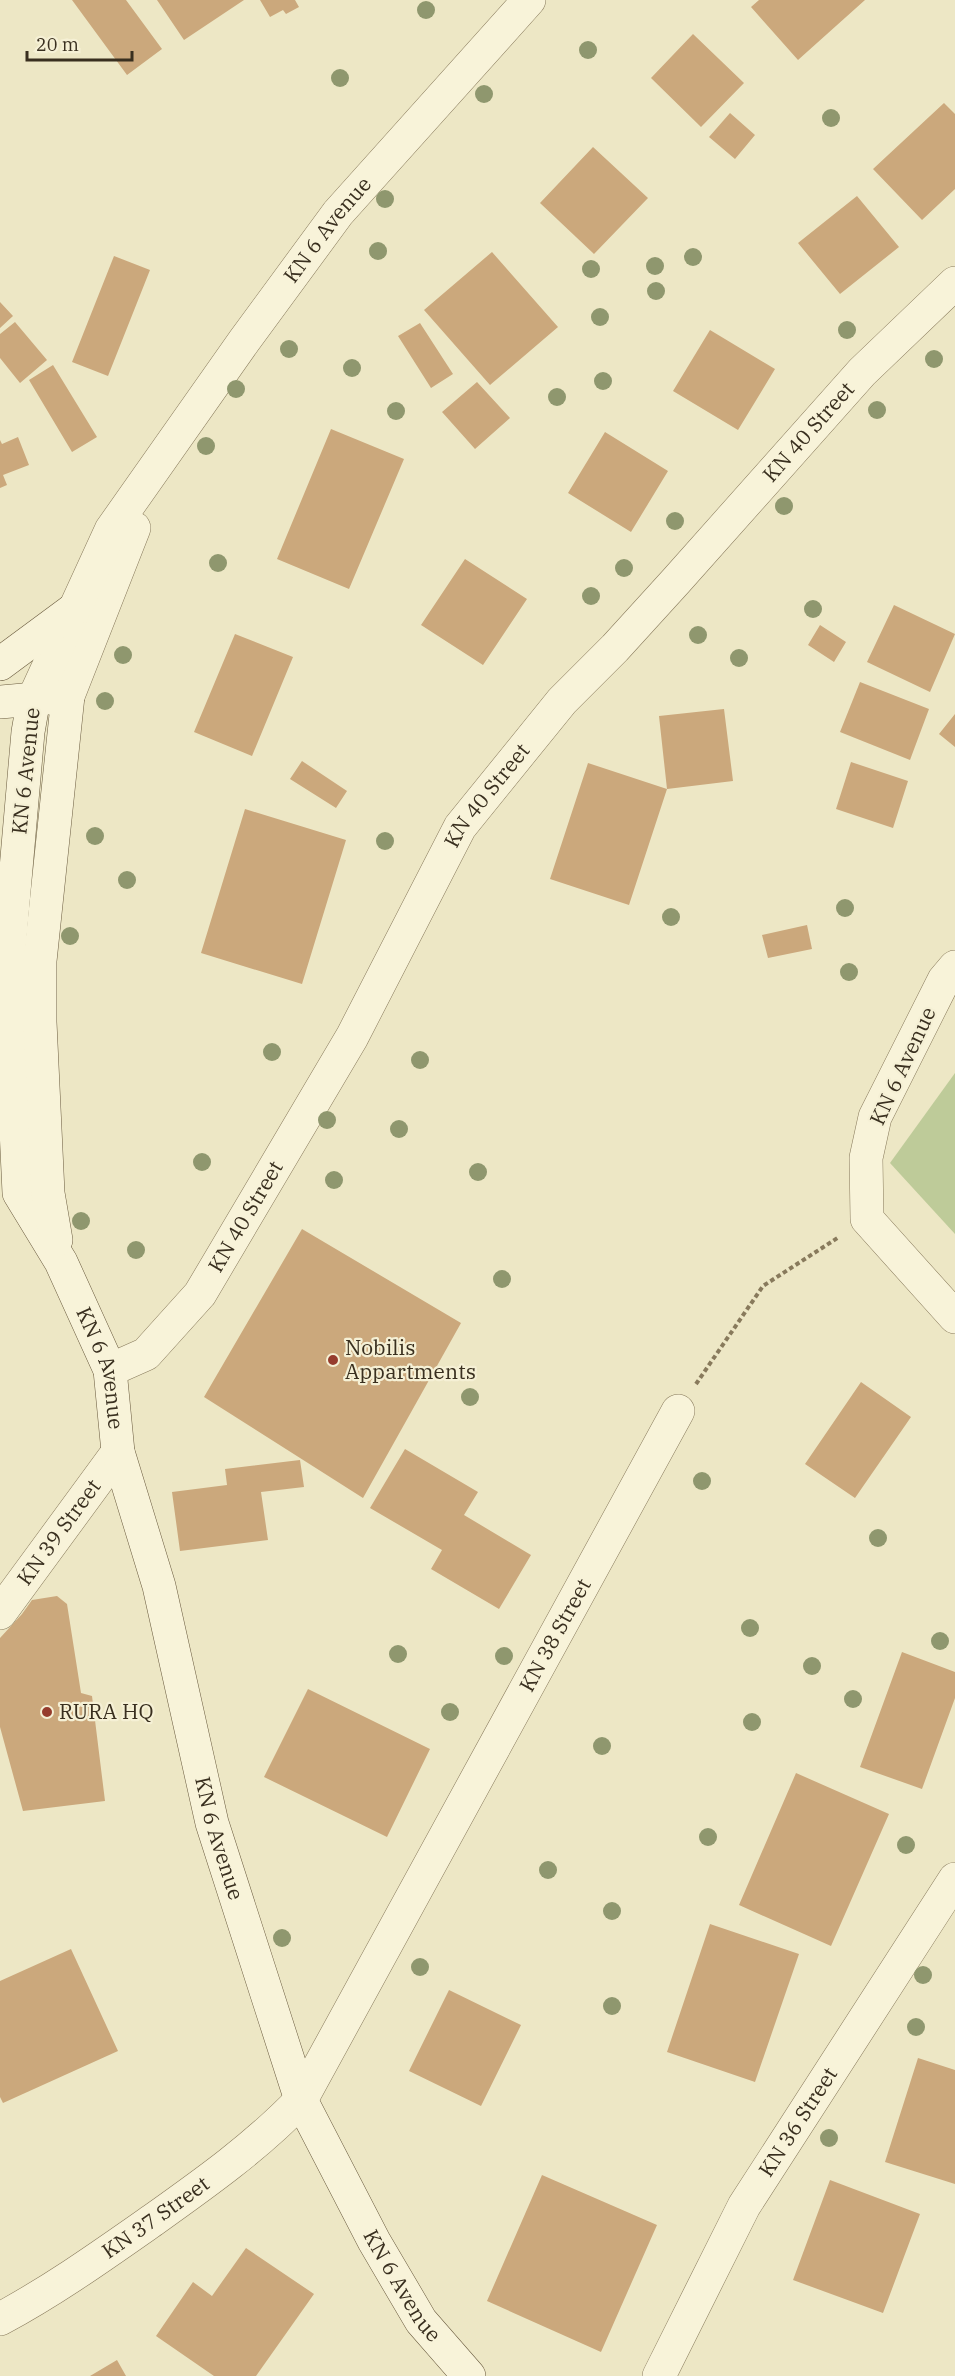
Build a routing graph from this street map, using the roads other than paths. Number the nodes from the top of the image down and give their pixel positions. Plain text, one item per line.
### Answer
1 (529, 0) edge
2 (955, 283) edge
3 (149, 478) junction
4 (73, 610) junction
5 (0, 664) edge
6 (34, 698) junction
7 (0, 702) edge
8 (66, 711) junction
9 (14, 732) edge
10 (10, 810) edge
11 (955, 967) edge
12 (61, 1262) junction
13 (955, 1317) edge
14 (110, 1370) junction
15 (678, 1412) road end
16 (118, 1452) junction
17 (0, 1613) edge
18 (955, 1879) edge
19 (301, 2100) junction
20 (0, 2319) edge
21 (469, 2376) edge
22 (659, 2376) edge

1 - 3 street, KN 6 Avenue
2 - 14 street, KN 40 Street
3 - 4 street, KN 6 Avenue
3 - 8 street, KN 6 Avenue
4 - 5 street
4 - 6 street, KN 6 Avenue
6 - 7 street
6 - 8 street
6 - 9 street, KN 6 Avenue
8 - 9 street
8 - 12 street, KN 6 Avenue
9 - 10 street, KN 6 Avenue
10 - 12 street, KN 6 Avenue
11 - 13 street, KN 6 Avenue
12 - 14 street, KN 6 Avenue
14 - 16 street, KN 6 Avenue
15 - 19 street, KN 38 Street
16 - 17 street, KN 39 Street
16 - 19 street, KN 6 Avenue
18 - 22 street, KN 36 Street
19 - 20 street, KN 37 Street
19 - 21 street, KN 6 Avenue

